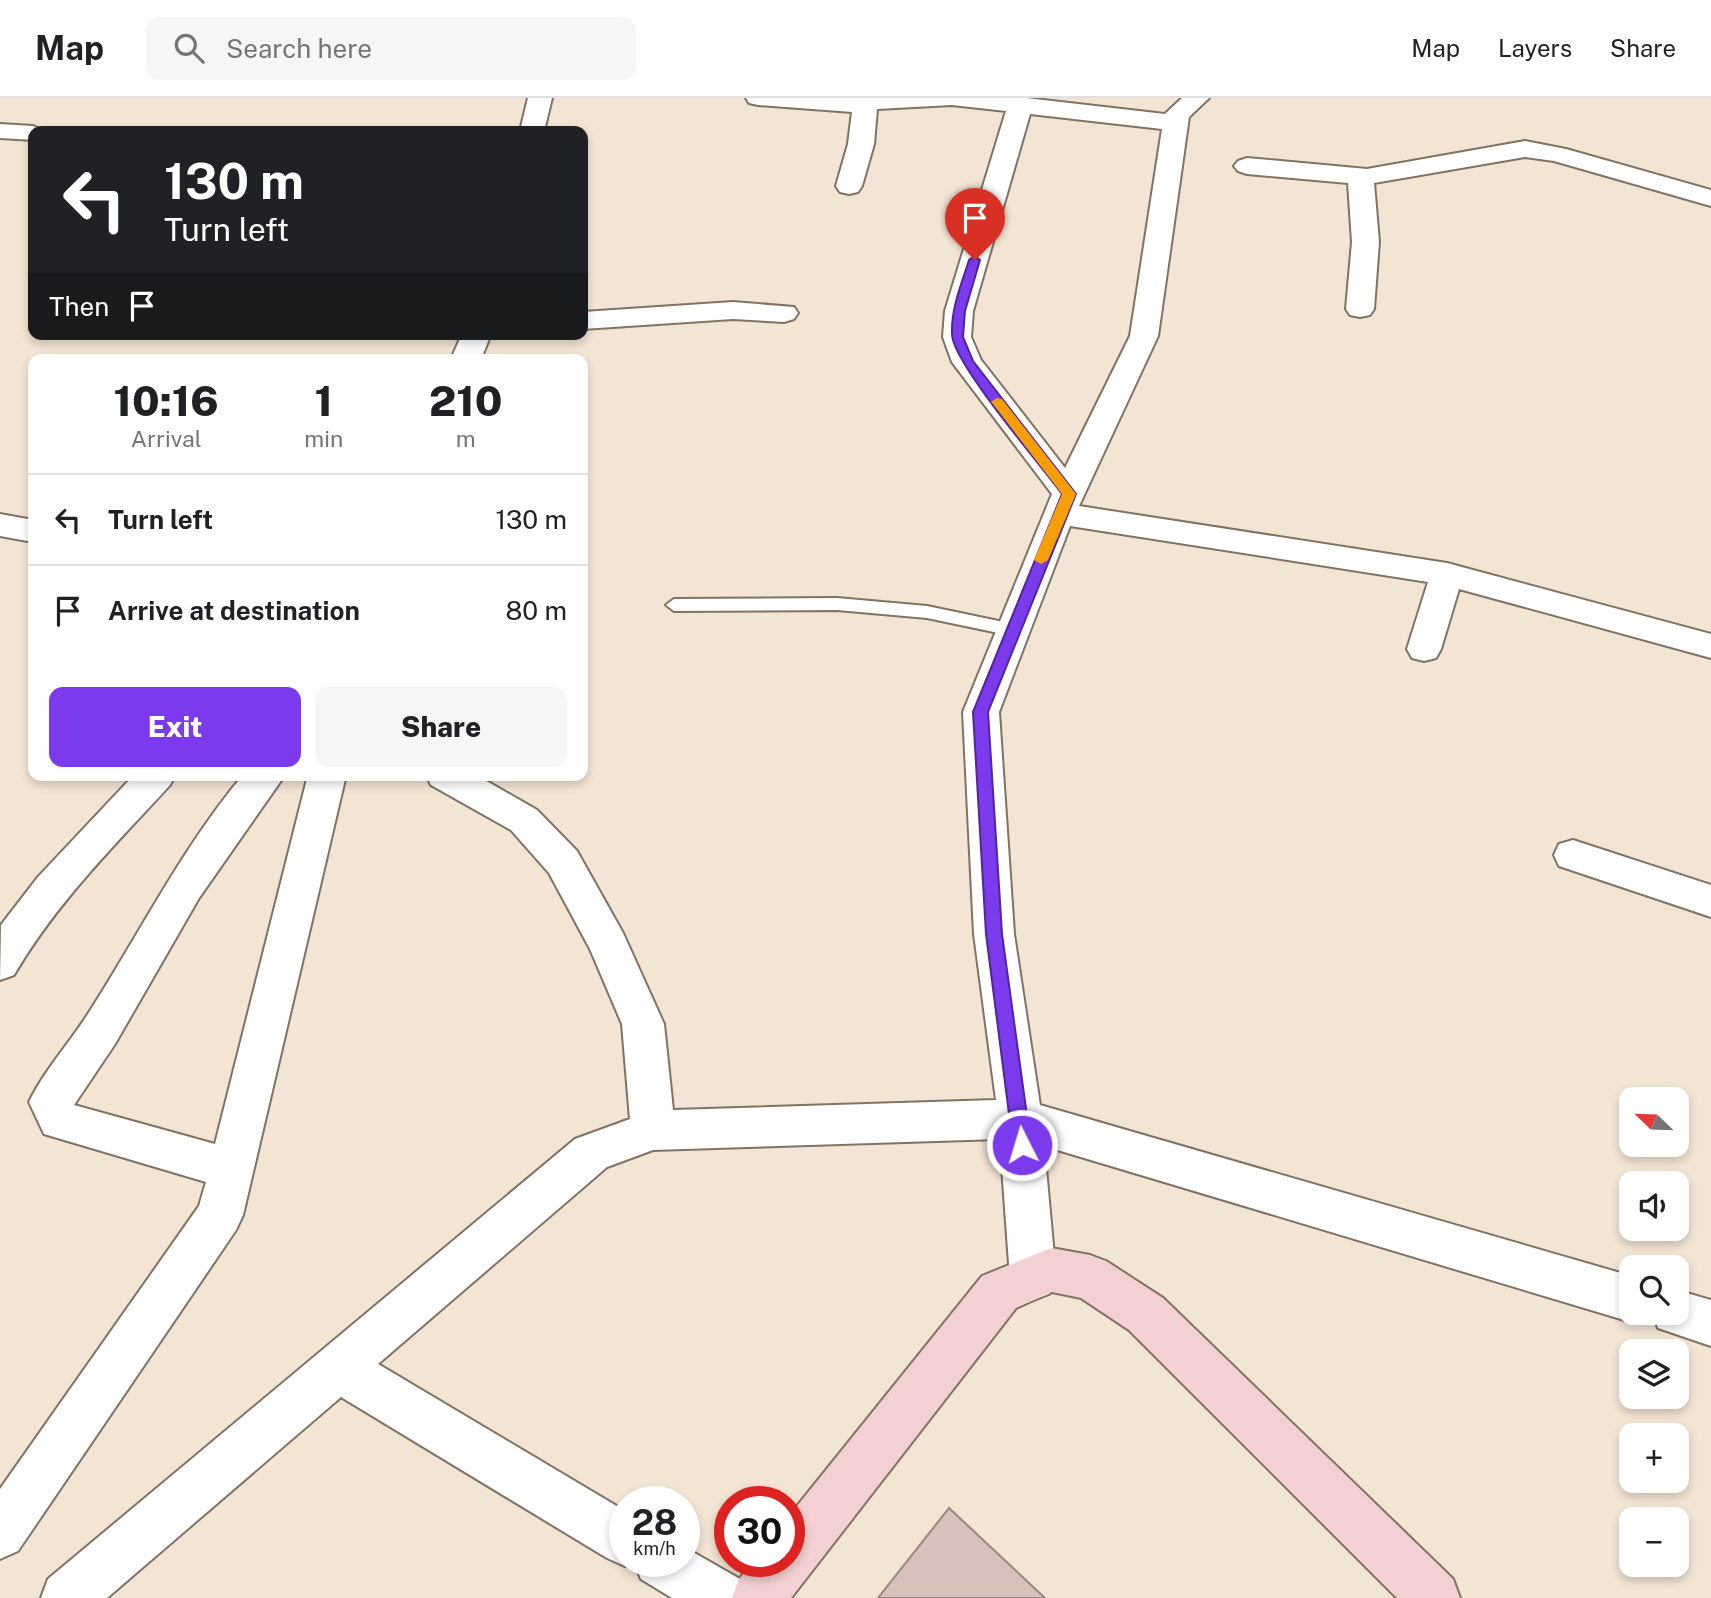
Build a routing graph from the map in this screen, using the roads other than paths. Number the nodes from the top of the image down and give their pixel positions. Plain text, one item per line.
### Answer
1 (540, 98) edge
2 (758, 98) edge
3 (1197, 98) edge
4 (865, 103) junction
5 (1021, 104) junction
6 (1176, 123) junction
7 (533, 126) edge
8 (0, 131) edge
9 (28, 133) edge
10 (1247, 166) dead end
11 (1360, 177) junction
12 (849, 186) dead end
13 (1711, 198) edge
14 (1360, 309) dead end
15 (784, 313) dead end
16 (588, 321) edge
17 (1064, 504) junction
18 (0, 525) edge
19 (28, 530) edge
20 (1447, 574) junction
21 (674, 606) dead end
22 (1013, 630) junction
23 (1711, 646) edge
24 (1424, 649) dead end
25 (151, 781) edge
26 (261, 781) edge
27 (326, 781) edge
28 (455, 781) edge
29 (1573, 855) dead end
30 (1711, 901) edge
31 (0, 963) edge
32 (1020, 1119) junction
33 (653, 1130) junction
34 (232, 1169) junction
35 (1033, 1278) junction
36 (1619, 1296) edge
37 (1689, 1316) edge
38 (1711, 1323) edge
39 (337, 1367) junction
40 (609, 1530) edge
41 (0, 1532) edge
42 (805, 1538) edge
43 (686, 1577) edge
44 (775, 1577) edge
45 (67, 1598) edge
46 (721, 1598) edge
47 (758, 1598) edge
48 (1434, 1598) edge

1 - 7 street
2 - 4 street
3 - 6 street
4 - 5 street
4 - 12 street
5 - 6 street
5 - 17 street
6 - 17 street
8 - 9 street
10 - 11 street
11 - 13 street
11 - 14 street
15 - 16 street
17 - 20 street
17 - 22 street
18 - 19 street
20 - 23 street
20 - 24 street
21 - 22 lane
22 - 32 street
25 - 31 street
26 - 34 street
27 - 34 street
28 - 33 street
29 - 30 street
32 - 33 street
32 - 35 street
32 - 36 street
33 - 39 street
34 - 41 street
35 - 42 street
35 - 48 street
37 - 38 street
39 - 40 street
39 - 45 street
43 - 46 street
44 - 47 street

